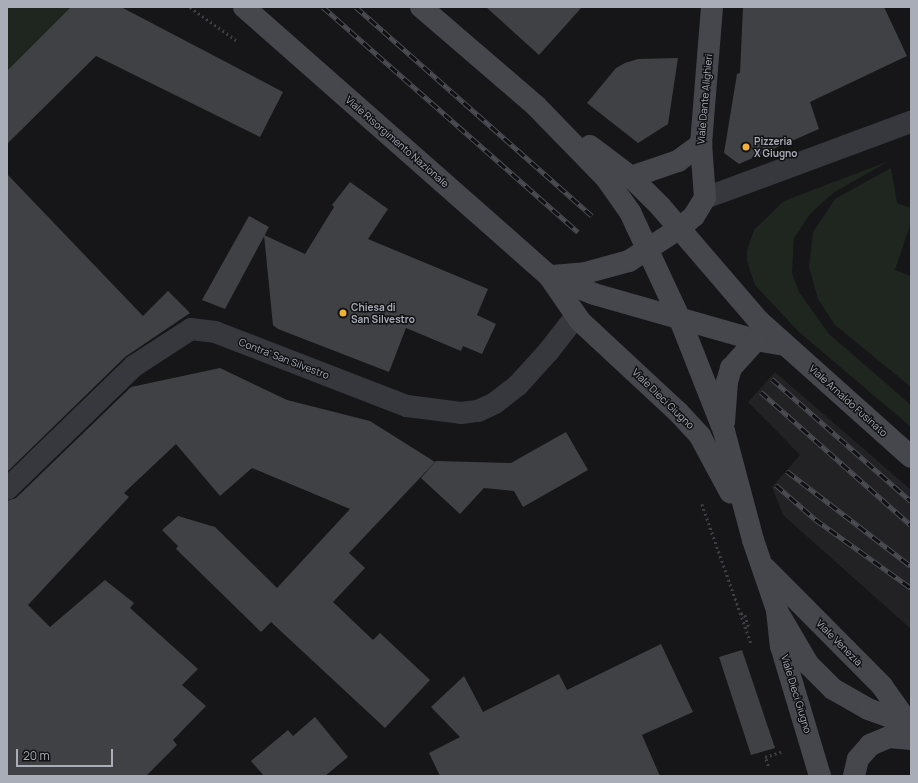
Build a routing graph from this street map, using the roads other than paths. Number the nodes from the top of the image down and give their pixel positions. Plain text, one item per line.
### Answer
1 (244, 7) edge
2 (421, 7) edge
3 (712, 7) edge
4 (536, 106) junction
5 (911, 122) edge
6 (701, 144) junction
7 (632, 177) junction
8 (705, 198) junction
9 (680, 228) junction
10 (648, 249) junction
11 (549, 276) junction
12 (576, 316) junction
13 (679, 317) junction
14 (756, 340) junction
15 (785, 345) junction
16 (724, 432) junction
17 (911, 458) edge
18 (7, 489) edge
19 (753, 540) junction
20 (762, 565) junction
21 (777, 610) junction
22 (910, 730) edge
23 (817, 775) edge
24 (854, 776) edge

1 - 11 main road, Viale Risorgimento Nazionale
2 - 4 main road
3 - 6 main road, Viale Dante Alighieri
4 - 7 main road
4 - 10 main road
5 - 8 street
6 - 7 main road
6 - 8 main road, Viale Dante Alighieri
7 - 9 main road
8 - 9 main road
9 - 10 main road
9 - 15 main road, Viale Arnaldo Fusinato
10 - 11 main road
10 - 13 main road
11 - 12 main road, Viale Dieci Giugno
11 - 13 main road, Viale Risorgimento Nazionale
12 - 18 street, Contra' San Silvestro
12 - 19 main road, Viale Dieci Giugno
13 - 14 main road
13 - 16 main road, Viale Dieci Giugno
14 - 15 main road
14 - 16 main road
15 - 17 main road, Viale Arnaldo Fusinato
16 - 19 main road, Viale Dieci Giugno
19 - 20 main road, Viale Dieci Giugno
20 - 21 main road, Viale Dieci Giugno
20 - 22 main road, Viale Venezia
21 - 22 main road, Viale Dieci Giugno
21 - 23 main road, Viale Dieci Giugno
22 - 24 main road

